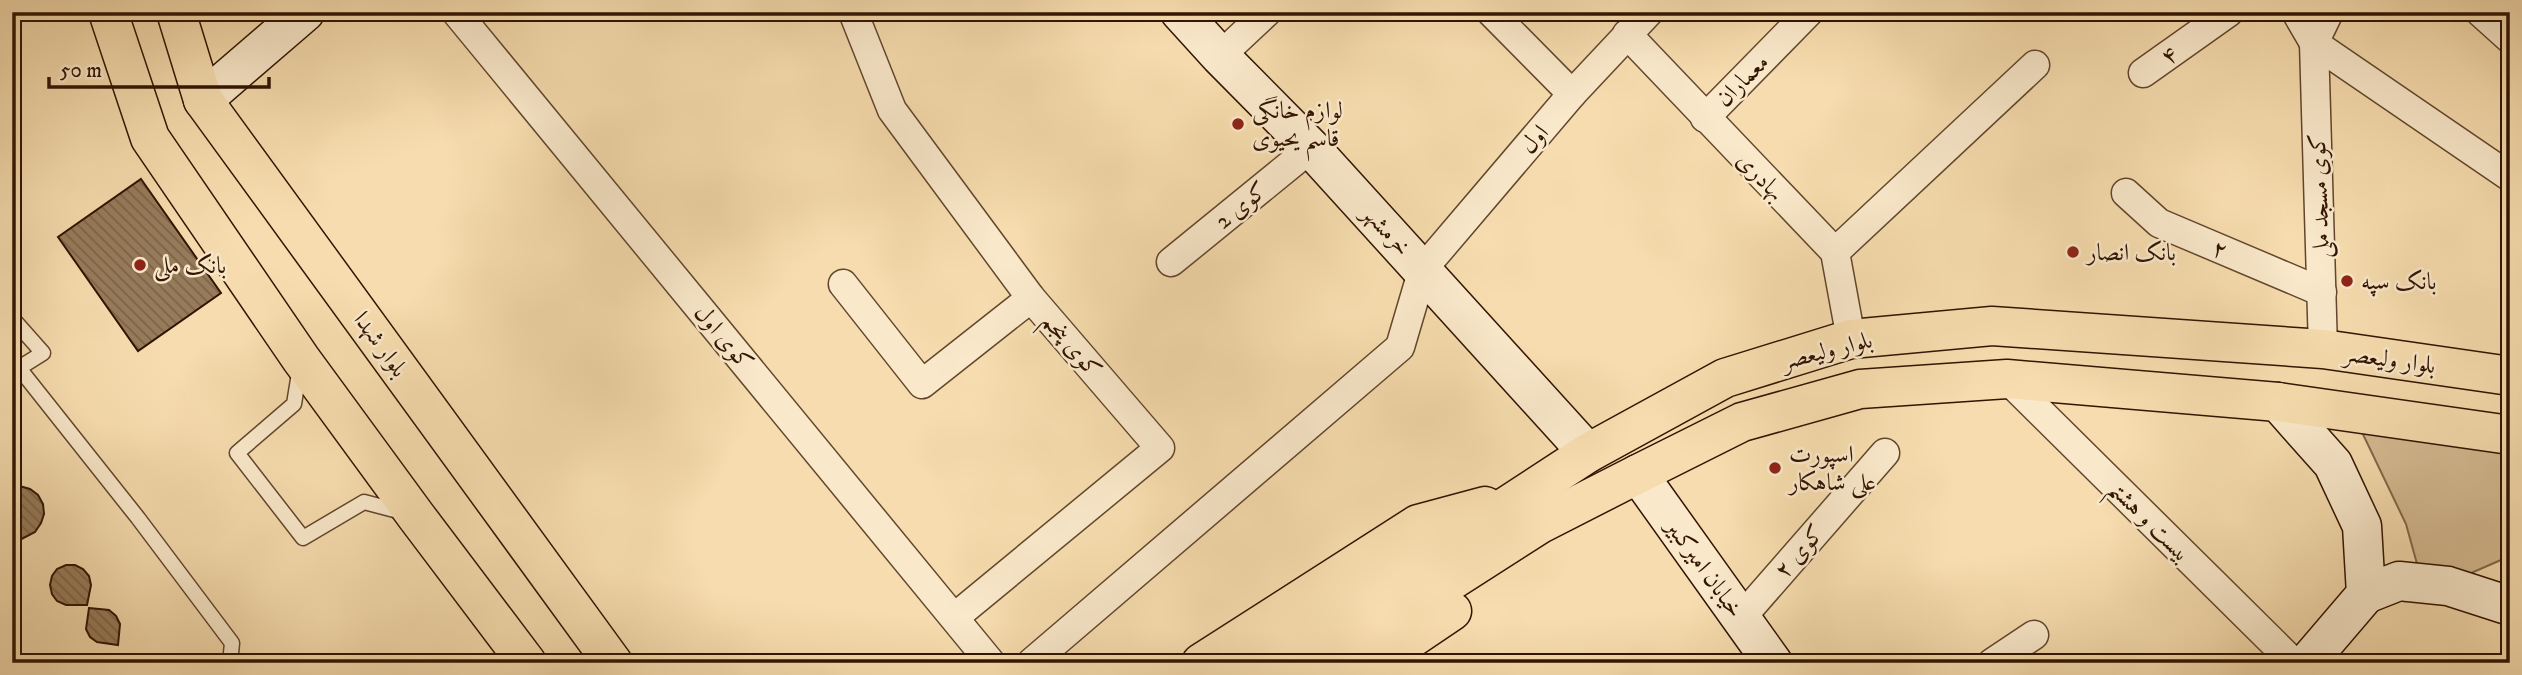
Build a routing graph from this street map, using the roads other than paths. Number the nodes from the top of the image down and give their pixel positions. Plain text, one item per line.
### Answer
1 (108, 12) edge
2 (176, 12) edge
3 (305, 12) edge
4 (456, 12) edge
5 (853, 12) edge
6 (1181, 12) edge
7 (1267, 12) edge
8 (1491, 12) edge
9 (1649, 12) edge
10 (1809, 12) edge
11 (2229, 12) edge
12 (2296, 12) edge
13 (2329, 12) edge
14 (2480, 12) edge
15 (1627, 34) junction
16 (2510, 39) edge
17 (2314, 43) junction
18 (1220, 56) junction
19 (2035, 65) dead end
20 (2143, 73) dead end
21 (1572, 94) junction
22 (203, 100) junction
23 (1705, 118) junction
24 (1311, 148) junction
25 (2510, 177) edge
26 (2126, 193) dead end
27 (1835, 252) junction
28 (1171, 262) dead end
29 (1423, 268) junction
30 (843, 284) dead end
31 (2322, 292) junction
32 (1031, 298) junction
33 (12, 318) edge
34 (1851, 339) junction
35 (2323, 349) junction
36 (301, 359) junction
37 (16, 368) edge
38 (2510, 376) edge
39 (2007, 379) junction
40 (2278, 402) junction
41 (2510, 435) edge
42 (1588, 453) junction
43 (1885, 453) dead end
44 (1638, 474) junction
45 (1530, 510) junction
46 (416, 516) junction
47 (2366, 594) junction
48 (2510, 606) edge
49 (955, 617) junction
50 (1741, 618) junction
51 (2034, 635) dead end
52 (230, 663) edge
53 (527, 663) edge
54 (613, 663) edge
55 (991, 663) edge
56 (1031, 663) edge
57 (1201, 663) edge
58 (1266, 663) edge
59 (1323, 663) edge
60 (1375, 663) edge
61 (1773, 663) edge
62 (1992, 663) edge
63 (2294, 663) edge
64 (2306, 663) edge

1 - 36 main road
2 - 22 main road, بلوار شهدا
3 - 22 main road
4 - 49 street, کوی اول
5 - 32 street, کوی پنجم
6 - 18 main road, خرمشهر
7 - 18 street
8 - 21 street
9 - 15 street, اول
10 - 23 street, معماران
11 - 20 street, ۴
12 - 17 street
13 - 17 street
14 - 16 street
15 - 21 street, اول
15 - 23 street, بهادری
17 - 25 street
17 - 31 street, کوی مسجد ملی
18 - 24 main road, خرمشهر
19 - 27 street
21 - 29 street, اول
22 - 54 main road, بلوار شهدا
23 - 27 street, بهادری
24 - 28 street, کوی 2
24 - 29 main road, خرمشهر
26 - 31 street, ۲
27 - 34 street
29 - 42 main road, خرمشهر
29 - 56 street
30 - 32 street
31 - 35 street, کوی مسجد ملی
32 - 49 street, کوی پنجم
33 - 37 lane
34 - 35 main road, بلوار ولیعصر
34 - 42 main road, بلوار ولیعصر
35 - 38 main road, بلوار ولیعصر
36 - 46 main road
36 - 46 lane
37 - 52 lane
39 - 40 main road, بلوار ولیعصر
39 - 44 main road, بلوار ولیعصر
39 - 63 street, بیست و هشتم
40 - 41 main road, بلوار ولیعصر
40 - 47 main road
42 - 45 main road, بلوار ولیعصر
43 - 50 street, کوی ۲
44 - 45 main road, بلوار ولیعصر
44 - 50 main road, خیابان امیرکبیر
45 - 57 main road
45 - 58 main road, بلوار ولیعصر
45 - 59 main road, بلوار ولیعصر
45 - 60 main road
46 - 53 main road
47 - 48 main road
47 - 64 main road
49 - 55 street, کوی اول
50 - 61 main road, خیابان امیرکبیر
51 - 62 street

